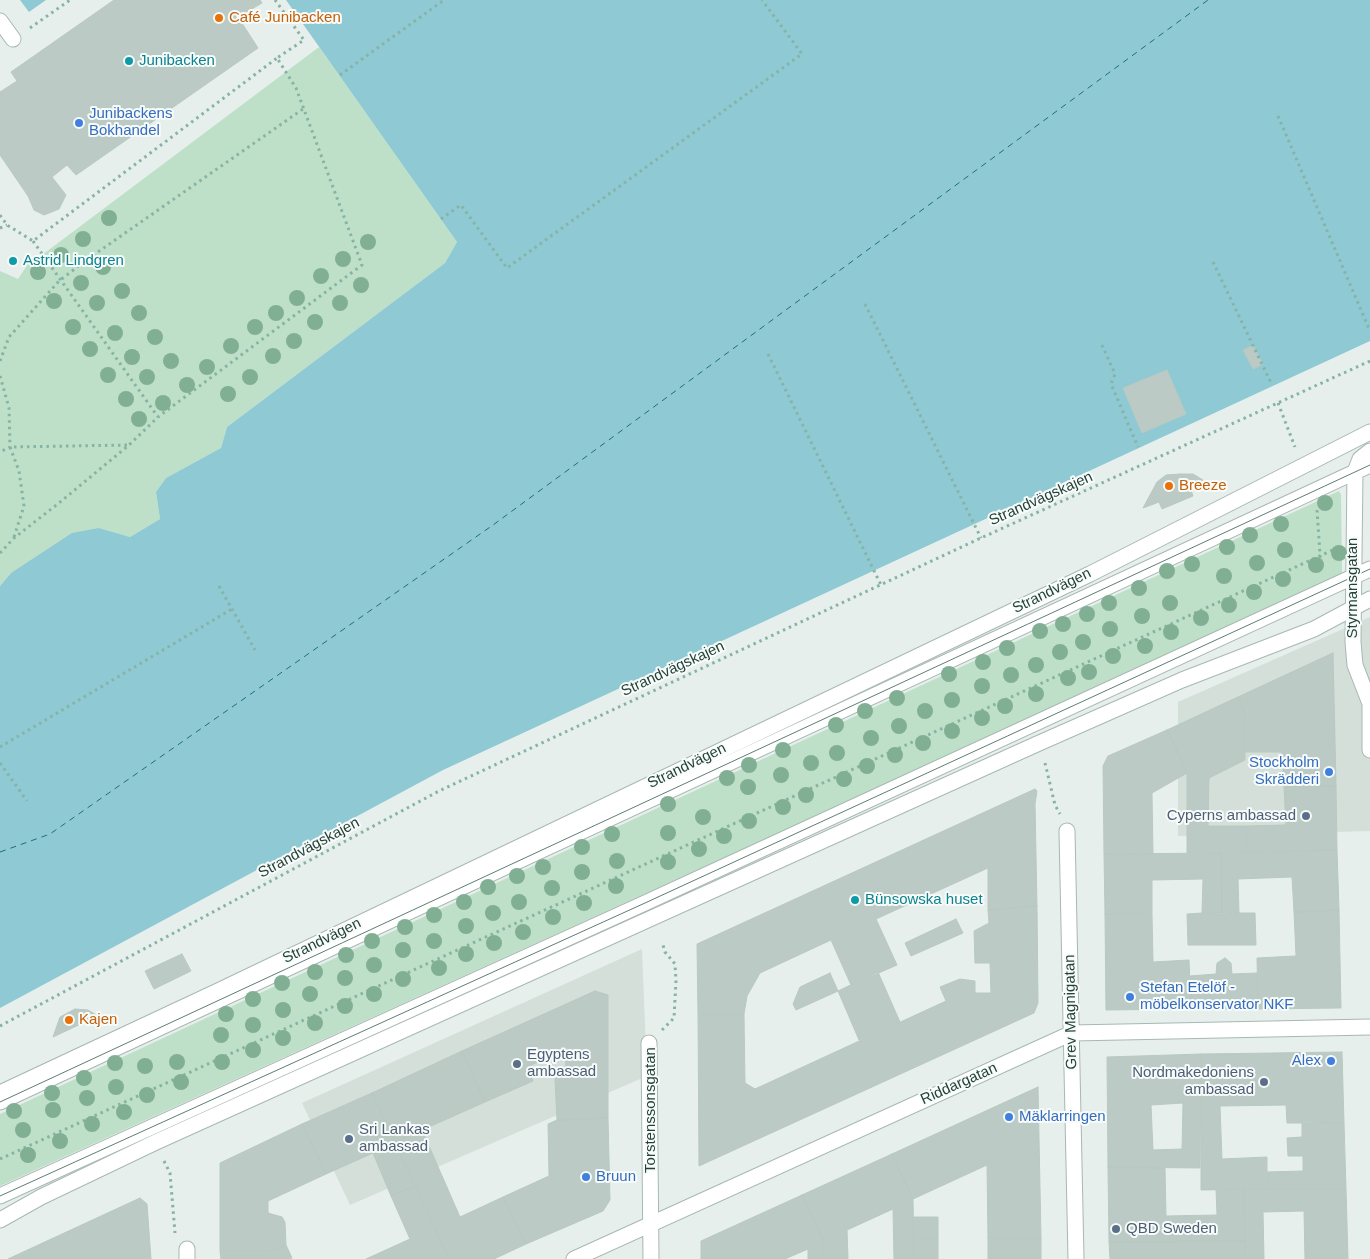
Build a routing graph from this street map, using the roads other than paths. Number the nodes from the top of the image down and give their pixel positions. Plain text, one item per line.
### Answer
1 (0, 21) edge
2 (13, 39) road end
3 (1370, 432) edge
4 (1370, 451) edge
5 (1370, 465) edge
6 (1355, 472) junction
7 (1370, 569) edge
8 (1354, 576) junction
9 (1370, 599) edge
10 (1353, 607) junction
11 (1369, 697) edge
12 (1370, 750) edge
13 (1067, 831) road end
14 (1370, 1027) edge
15 (1072, 1033) junction
16 (649, 1043) road end
17 (0, 1093) edge
18 (0, 1102) edge
19 (0, 1196) edge
20 (0, 1220) edge
21 (651, 1224) junction
22 (574, 1259) edge
23 (651, 1259) edge
24 (1076, 1259) edge

1 - 2 street
3 - 17 street, Strandvägen
4 - 6 street
5 - 6 street, Strandvägen
6 - 8 street, Styrmansgatan
6 - 18 street, Strandvägen
7 - 8 street
8 - 10 street, Styrmansgatan
8 - 19 street
9 - 10 street
10 - 11 street, Styrmansgatan
10 - 20 street
11 - 12 street, Styrmansgatan
13 - 15 street, Grev Magnigatan
14 - 15 street, Riddargatan
15 - 21 street, Riddargatan
15 - 24 street, Grev Magnigatan
16 - 21 street, Torstenssonsgatan
21 - 22 street, Riddargatan
21 - 23 street, Torstenssonsgatan

